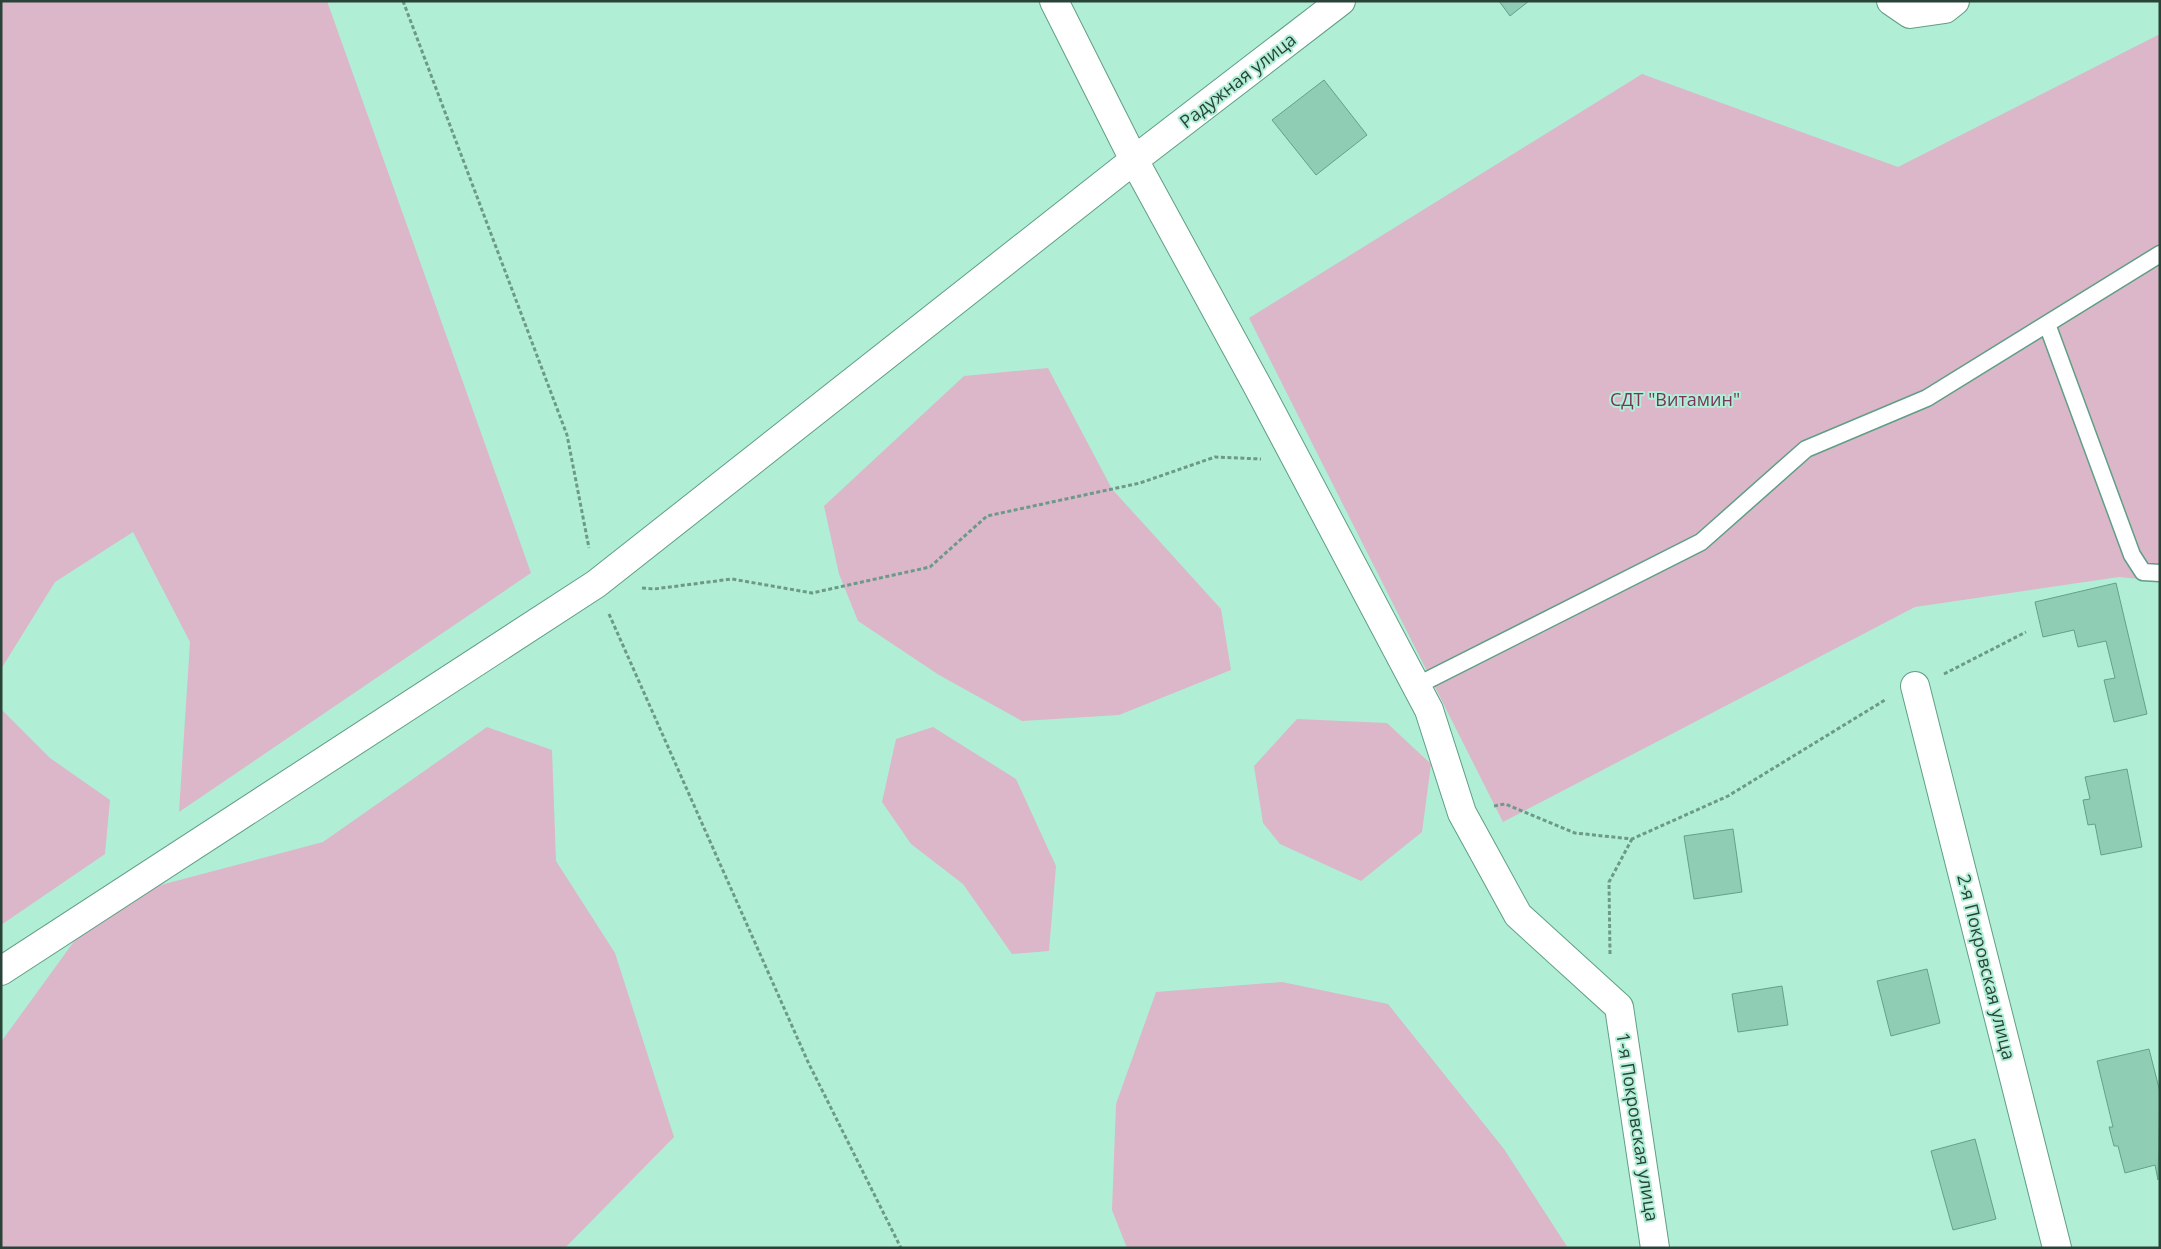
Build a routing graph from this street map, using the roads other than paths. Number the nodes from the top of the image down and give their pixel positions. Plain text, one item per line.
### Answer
1 (1054, 1) edge
2 (1341, 1) edge
3 (1891, 1) edge
4 (1955, 1) edge
5 (1134, 160) junction
6 (2160, 254) edge
7 (2046, 324) junction
8 (2160, 573) edge
9 (1416, 686) junction
10 (1915, 686) road end
11 (1, 971) edge
12 (1655, 1248) edge
13 (2057, 1248) edge

1 - 5 street
2 - 5 street, Радужная улица
3 - 4 street
5 - 9 street
5 - 11 street, Радужная улица
6 - 7 lane
7 - 8 lane
7 - 9 lane
9 - 12 street, 1-я Покровская улица
10 - 13 street, 2-я Покровская улица

